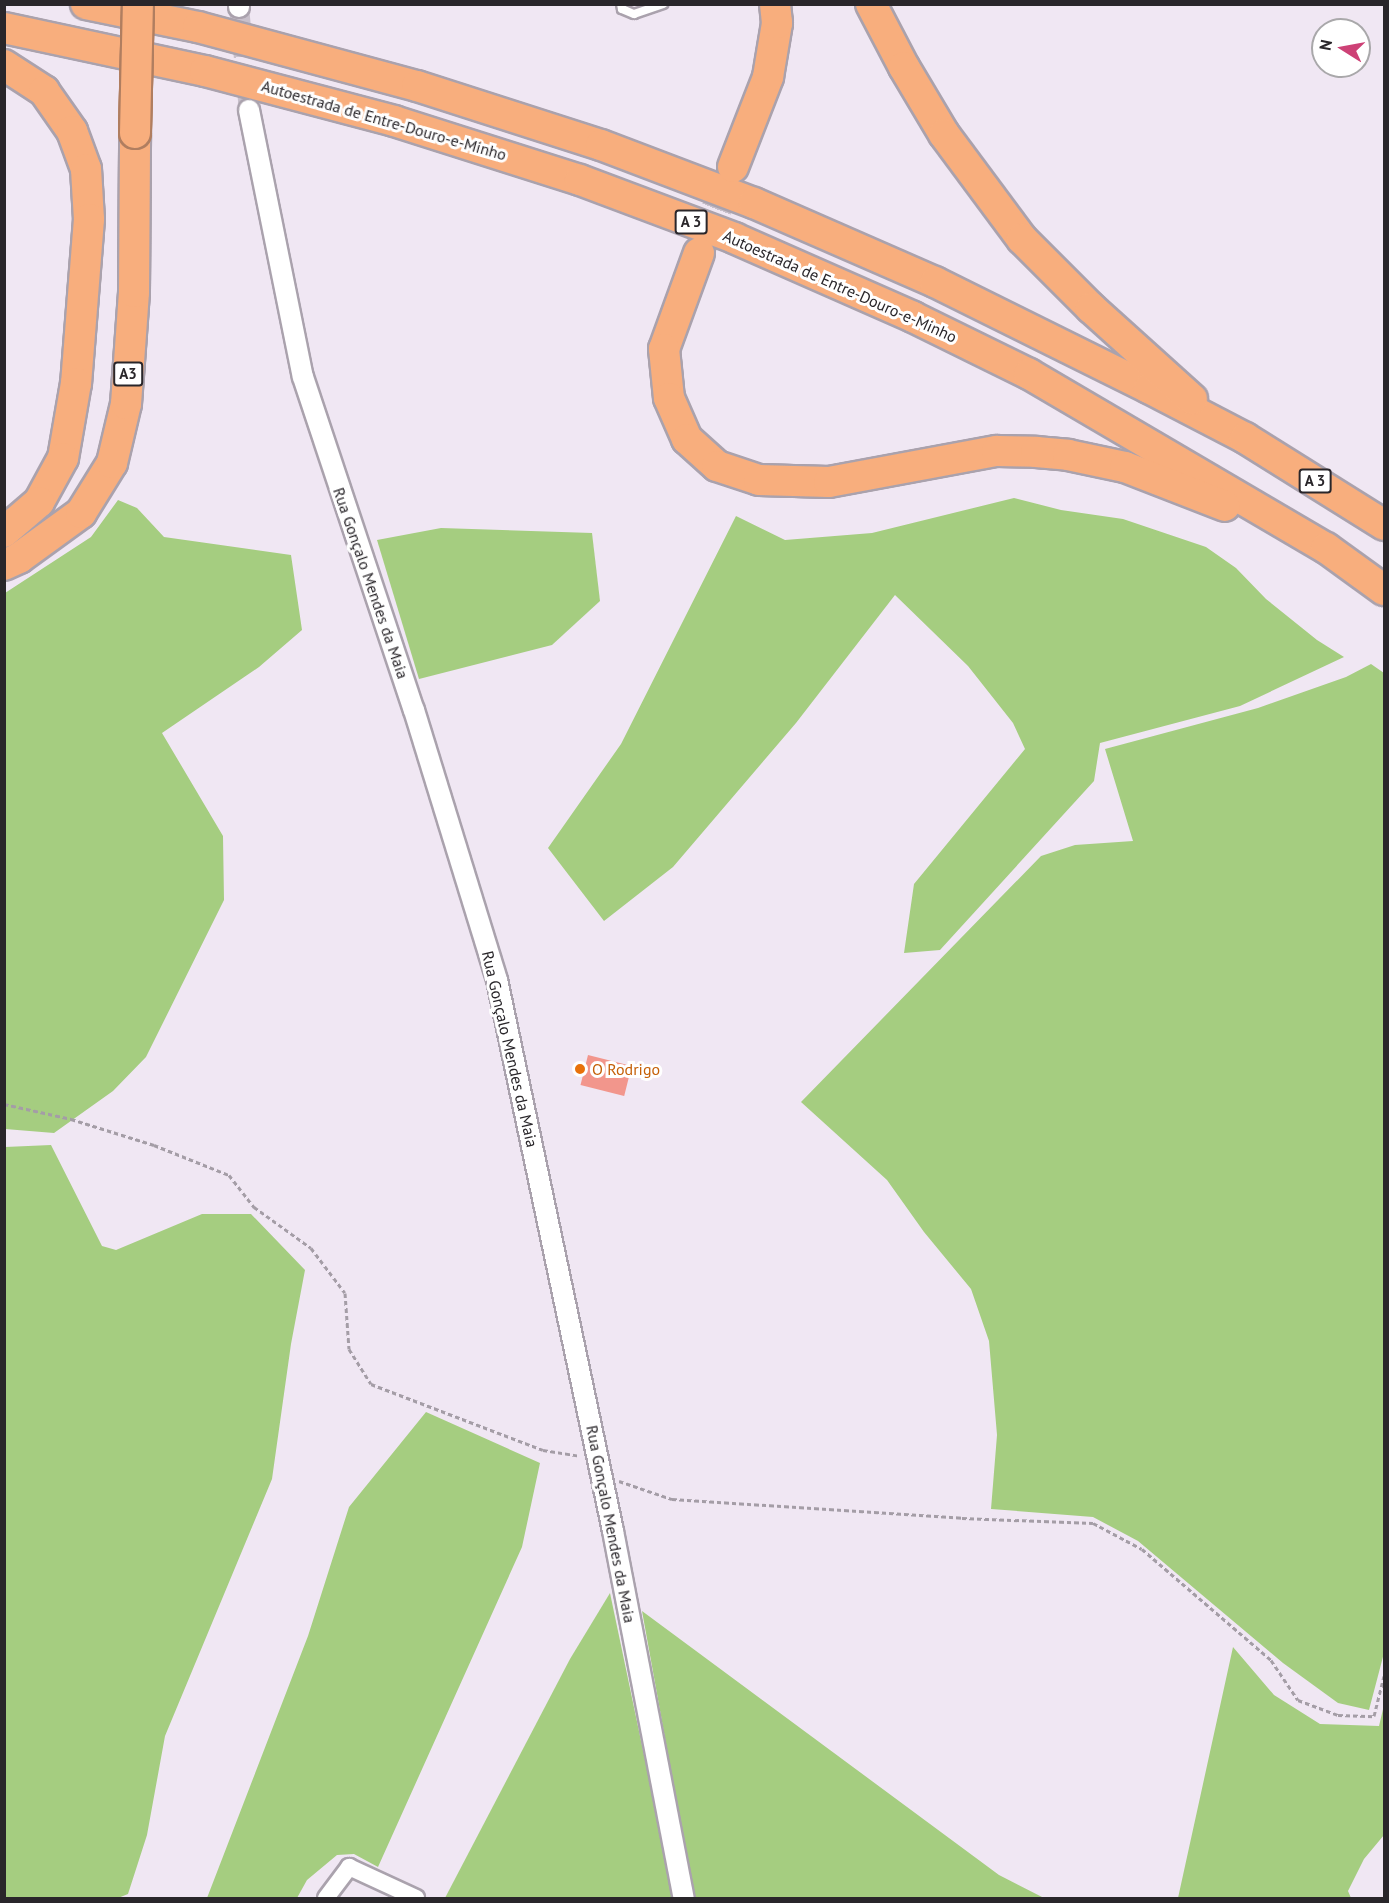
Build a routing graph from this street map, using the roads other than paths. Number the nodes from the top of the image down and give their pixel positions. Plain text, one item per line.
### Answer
1 (87, 4) edge
2 (138, 4) edge
3 (621, 4) edge
4 (663, 4) edge
5 (775, 4) edge
6 (871, 4) edge
7 (4, 28) edge
8 (4, 65) edge
9 (249, 110) tunnel mouth
10 (733, 167) tunnel mouth
11 (699, 253) tunnel mouth
12 (1245, 438) junction
13 (1384, 525) edge
14 (4, 532) edge
15 (1326, 548) junction
16 (4, 565) edge
17 (1384, 590) edge
18 (326, 1899) edge
19 (416, 1899) edge
20 (684, 1899) edge

1 - 12 highway, A 3
2 - 16 highway, A3, bridge
3 - 4 lane
5 - 10 highway
6 - 12 highway
7 - 15 highway, Autoestrada de Entre-Douro-e-Minho / A 3
8 - 14 highway
9 - 20 street, Rua Gonçalo Mendes da Maia
11 - 15 highway
12 - 13 highway, A 3
15 - 17 highway, Autoestrada de Entre-Douro-e-Minho / A 3
18 - 19 street

